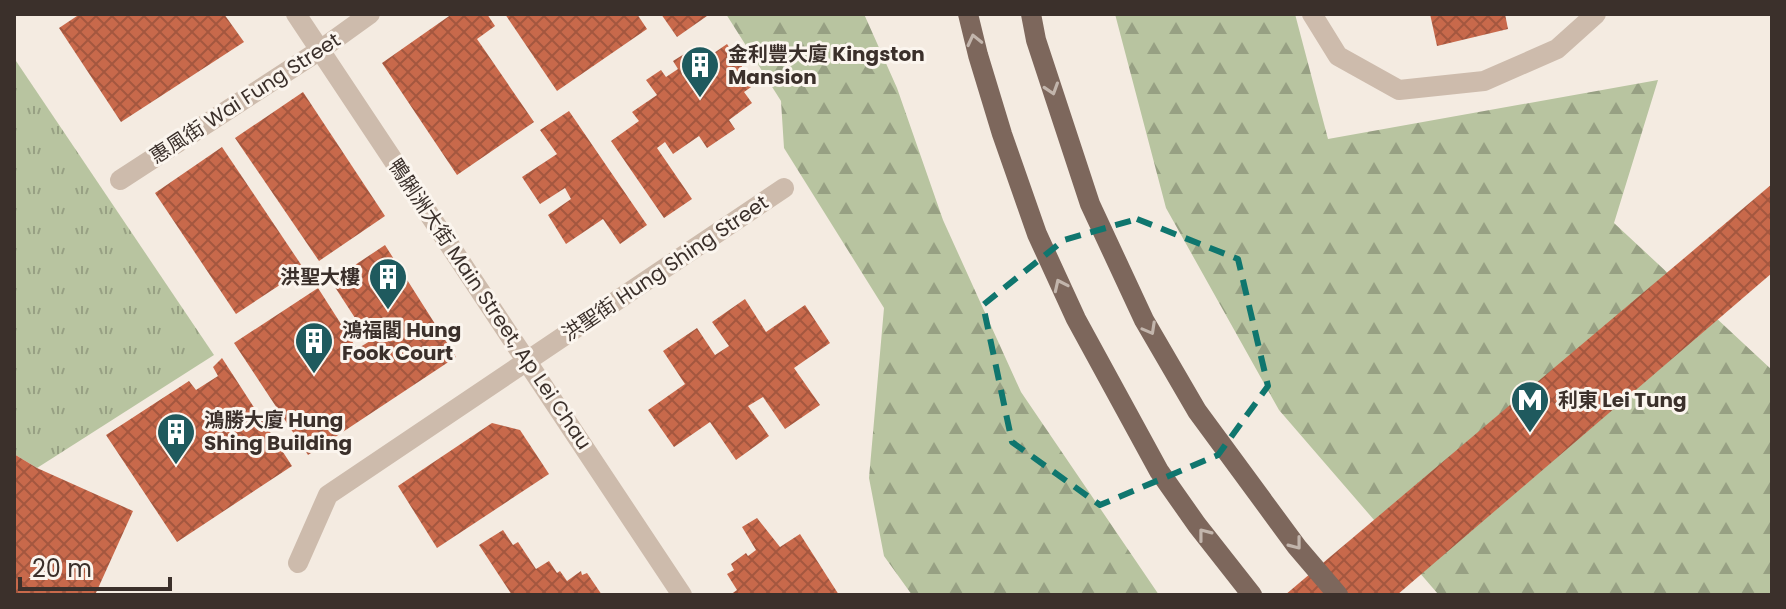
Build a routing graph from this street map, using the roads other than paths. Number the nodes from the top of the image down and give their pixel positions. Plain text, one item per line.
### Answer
1 (296, 14) edge
2 (370, 14) edge
3 (968, 14) edge
4 (1031, 14) edge
5 (1312, 14) edge
6 (1596, 14) edge
7 (320, 50) junction
8 (120, 180) dead end
9 (784, 188) dead end
10 (528, 360) junction
11 (298, 563) dead end
12 (682, 595) edge
13 (1252, 595) edge
14 (1338, 595) edge

1 - 7 street, 鴨脷洲大街 Main Street, Ap Lei Chau
2 - 7 street, 惠風街 Wai Fung Street
13 -> 3 main road
4 -> 14 main road
5 - 6 street
7 - 8 street, 惠風街 Wai Fung Street
7 - 10 street, 鴨脷洲大街 Main Street, Ap Lei Chau
9 - 10 street, 洪聖街 Hung Shing Street
10 - 11 street, 洪聖街 Hung Shing Street
10 - 12 street, 鴨脷洲大街 Main Street, Ap Lei Chau

